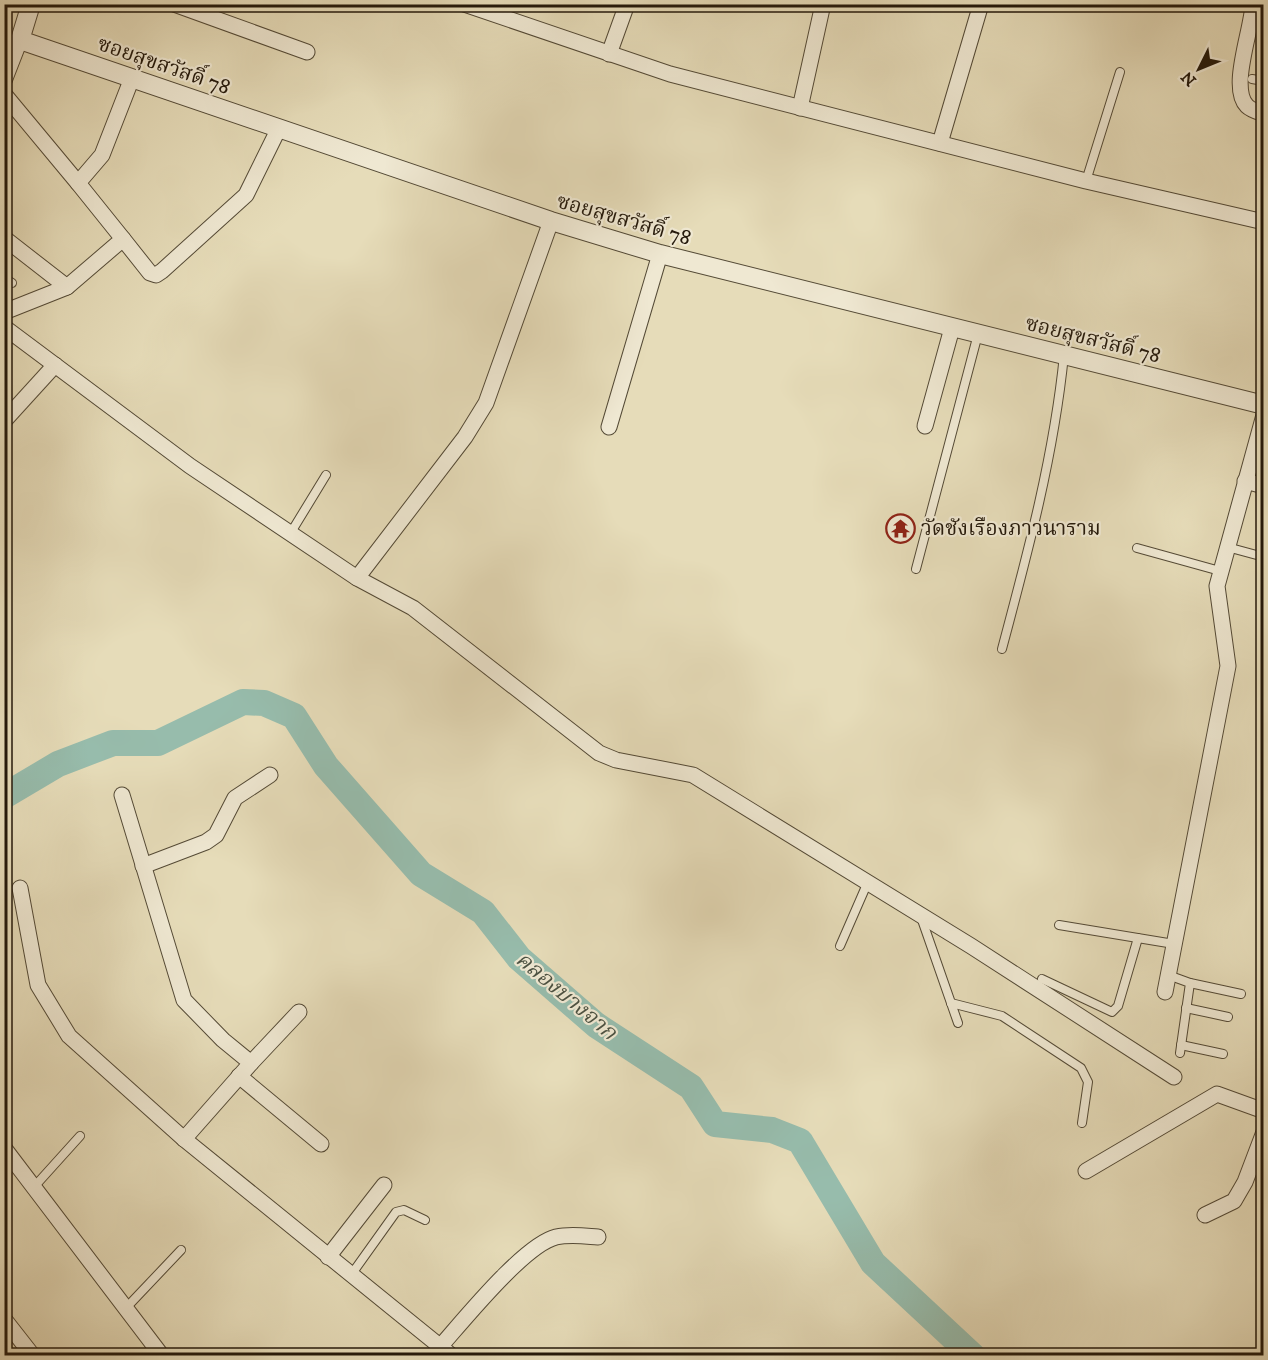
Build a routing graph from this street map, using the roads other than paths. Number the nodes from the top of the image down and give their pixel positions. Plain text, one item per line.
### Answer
1 (32, 4) edge
2 (174, 4) edge
3 (464, 4) edge
4 (627, 4) edge
5 (823, 4) edge
6 (981, 4) edge
7 (1253, 4) edge
8 (20, 40) junction
9 (307, 52) dead end
10 (609, 54) junction
11 (1120, 72) dead end
12 (132, 78) junction
13 (1252, 79) dead end
14 (4, 81) edge
15 (1263, 81) edge
16 (4, 94) edge
17 (800, 108) junction
18 (1263, 114) edge
19 (279, 128) junction
20 (940, 143) junction
21 (1086, 181) junction
22 (78, 183) junction
23 (551, 221) junction
24 (1263, 222) edge
25 (4, 238) edge
26 (123, 239) junction
27 (660, 254) junction
28 (67, 287) junction
29 (4, 312) edge
30 (4, 327) edge
31 (952, 328) junction
32 (978, 334) junction
33 (1064, 355) junction
34 (55, 365) junction
35 (1263, 405) edge
36 (1263, 415) edge
37 (4, 421) edge
38 (926, 426) dead end
39 (609, 427) dead end
40 (326, 475) dead end
41 (1245, 481) junction
42 (1263, 486) edge
43 (290, 534) junction
44 (1227, 547) junction
45 (1137, 548) dead end
46 (1263, 557) edge
47 (916, 569) dead end
48 (1220, 571) junction
49 (357, 578) junction
50 (1002, 649) dead end
51 (270, 775) dead end
52 (122, 795) dead end
53 (143, 866) junction
54 (867, 884) junction
55 (20, 888) dead end
56 (921, 916) junction
57 (1059, 925) dead end
58 (1138, 938) junction
59 (1174, 944) junction
60 (840, 946) dead end
61 (1168, 975) junction
62 (1042, 979) dead end
63 (1190, 983) junction
64 (1165, 992) dead end
65 (1241, 994) dead end
66 (951, 1003) junction
67 (1186, 1008) junction
68 (300, 1012) dead end
69 (1228, 1017) dead end
70 (958, 1023) dead end
71 (1223, 1054) dead end
72 (251, 1063) junction
73 (239, 1076) junction
74 (1174, 1077) dead end
75 (1263, 1111) edge
76 (1082, 1123) dead end
77 (1263, 1132) edge
78 (80, 1136) dead end
79 (184, 1139) junction
80 (321, 1144) dead end
81 (4, 1148) edge
82 (1086, 1171) dead end
83 (384, 1185) dead end
84 (34, 1187) junction
85 (1205, 1215) dead end
86 (425, 1220) dead end
87 (598, 1237) dead end
88 (181, 1250) dead end
89 (328, 1257) junction
90 (351, 1275) junction
91 (126, 1308) junction
92 (4, 1319) edge
93 (445, 1352) edge
94 (33, 1356) edge
95 (162, 1356) edge

1 - 8 street
2 - 9 street
3 - 10 street
4 - 10 street
5 - 17 street
6 - 20 street
7 - 18 street
8 - 12 street, ซอยสุขสวัสดิ์ 78
8 - 14 street
10 - 17 street
11 - 21 lane
12 - 19 street, ซอยสุขสวัสดิ์ 78
12 - 22 street
13 - 15 lane
16 - 22 street
17 - 20 street
19 - 23 street, ซอยสุขสวัสดิ์ 78
19 - 26 street
20 - 21 street
21 - 24 street
22 - 26 street
23 - 27 street, ซอยสุขสวัสดิ์ 78
23 - 49 street
25 - 28 street
26 - 28 street
27 - 31 street, ซอยสุขสวัสดิ์ 78
27 - 39 street
28 - 29 street
30 - 34 street
31 - 32 street, ซอยสุขสวัสดิ์ 78
31 - 38 street
32 - 33 street, ซอยสุขสวัสดิ์ 78
32 - 47 lane
33 - 35 street, ซอยสุขสวัสดิ์ 78
33 - 50 lane
34 - 37 street
34 - 43 street
36 - 41 street
40 - 43 lane
41 - 42 street
41 - 44 street
43 - 49 street
44 - 46 lane
44 - 48 street
45 - 48 lane
48 - 59 street
49 - 54 street
51 - 53 street
52 - 53 street
53 - 72 street
54 - 56 street
54 - 60 lane
55 - 79 street
56 - 66 lane
56 - 74 street
57 - 58 lane
58 - 59 lane
58 - 62 lane
59 - 61 street
61 - 63 lane
61 - 64 street
63 - 65 lane
63 - 67 lane
66 - 70 lane
66 - 76 lane
67 - 69 lane
67 - 71 lane
68 - 72 street
72 - 73 street
73 - 79 street
73 - 80 street
75 - 82 street
77 - 85 street
78 - 84 lane
79 - 89 street
81 - 84 street
83 - 89 street
84 - 91 street
86 - 90 lane
87 - 93 street
88 - 91 lane
89 - 90 street
90 - 93 street
91 - 95 street
92 - 94 street

